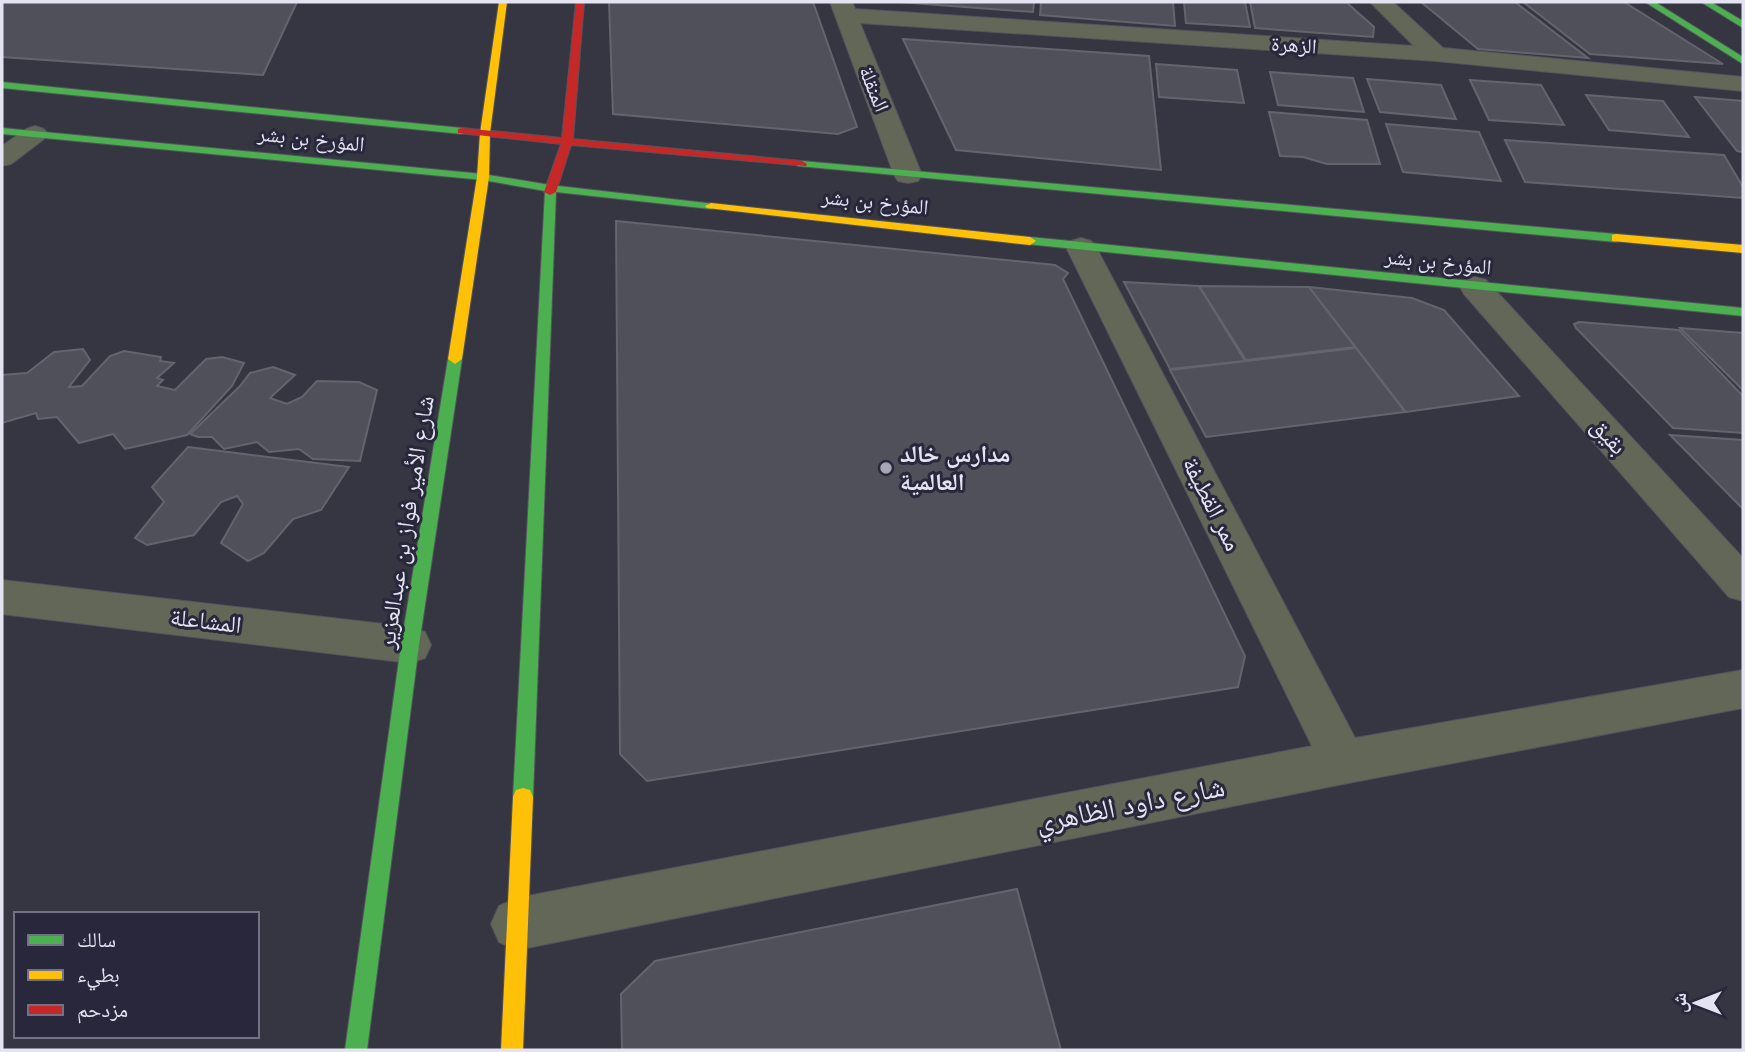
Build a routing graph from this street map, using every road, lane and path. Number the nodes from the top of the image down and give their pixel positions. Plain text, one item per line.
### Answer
1 (503, 2) edge
2 (580, 2) edge
3 (1381, 2) edge
4 (1649, 2) edge
5 (1705, 2) edge
6 (843, 9) edge
7 (1743, 25) edge
8 (1436, 54) junction
9 (1743, 61) edge
10 (1743, 83) edge
11 (2, 85) edge
12 (2, 131) edge
13 (485, 133) junction
14 (35, 134) junction
15 (567, 142) junction
16 (2, 158) edge
17 (908, 175) junction
18 (483, 177) junction
19 (551, 187) junction
20 (1081, 247) junction
21 (1743, 249) edge
22 (1475, 287) junction
23 (1743, 312) edge
24 (1743, 585) edge
25 (2, 597) edge
26 (410, 645) junction
27 (1743, 689) edge
28 (1343, 762) junction
29 (517, 924) junction
30 (356, 1050) edge
31 (512, 1050) edge

1 - 13 street, شارع الأمير فواز بن عبدالعزير
2 - 15 street
3 - 8 street
4 - 9 street
5 - 7 street
6 - 8 street, الزهرة
6 - 17 street, المنقلة
8 - 10 street, الزهرة
11 - 13 street, المؤرخ بن بشر
12 - 14 street, المؤرخ بن بشر
13 - 15 street, المؤرخ بن بشر
13 - 18 street, شارع الأمير فواز بن عبدالعزير
14 - 16 street
14 - 18 street, المؤرخ بن بشر
15 - 17 street, المؤرخ بن بشر
15 - 19 street
17 - 21 street, المؤرخ بن بشر
18 - 19 street, المؤرخ بن بشر
18 - 26 street, شارع الأمير فواز بن عبدالعزير
19 - 20 street, المؤرخ بن بشر
19 - 29 street
20 - 22 street, المؤرخ بن بشر
20 - 28 street, ممر القطيفة
22 - 23 street, المؤرخ بن بشر
22 - 24 street, بقيق
25 - 26 street, المشاعلة
26 - 30 street, شارع الأمير فواز بن عبدالعزير
27 - 28 street, شارع داود الظاهري
28 - 29 street, شارع داود الظاهري
29 - 31 street

